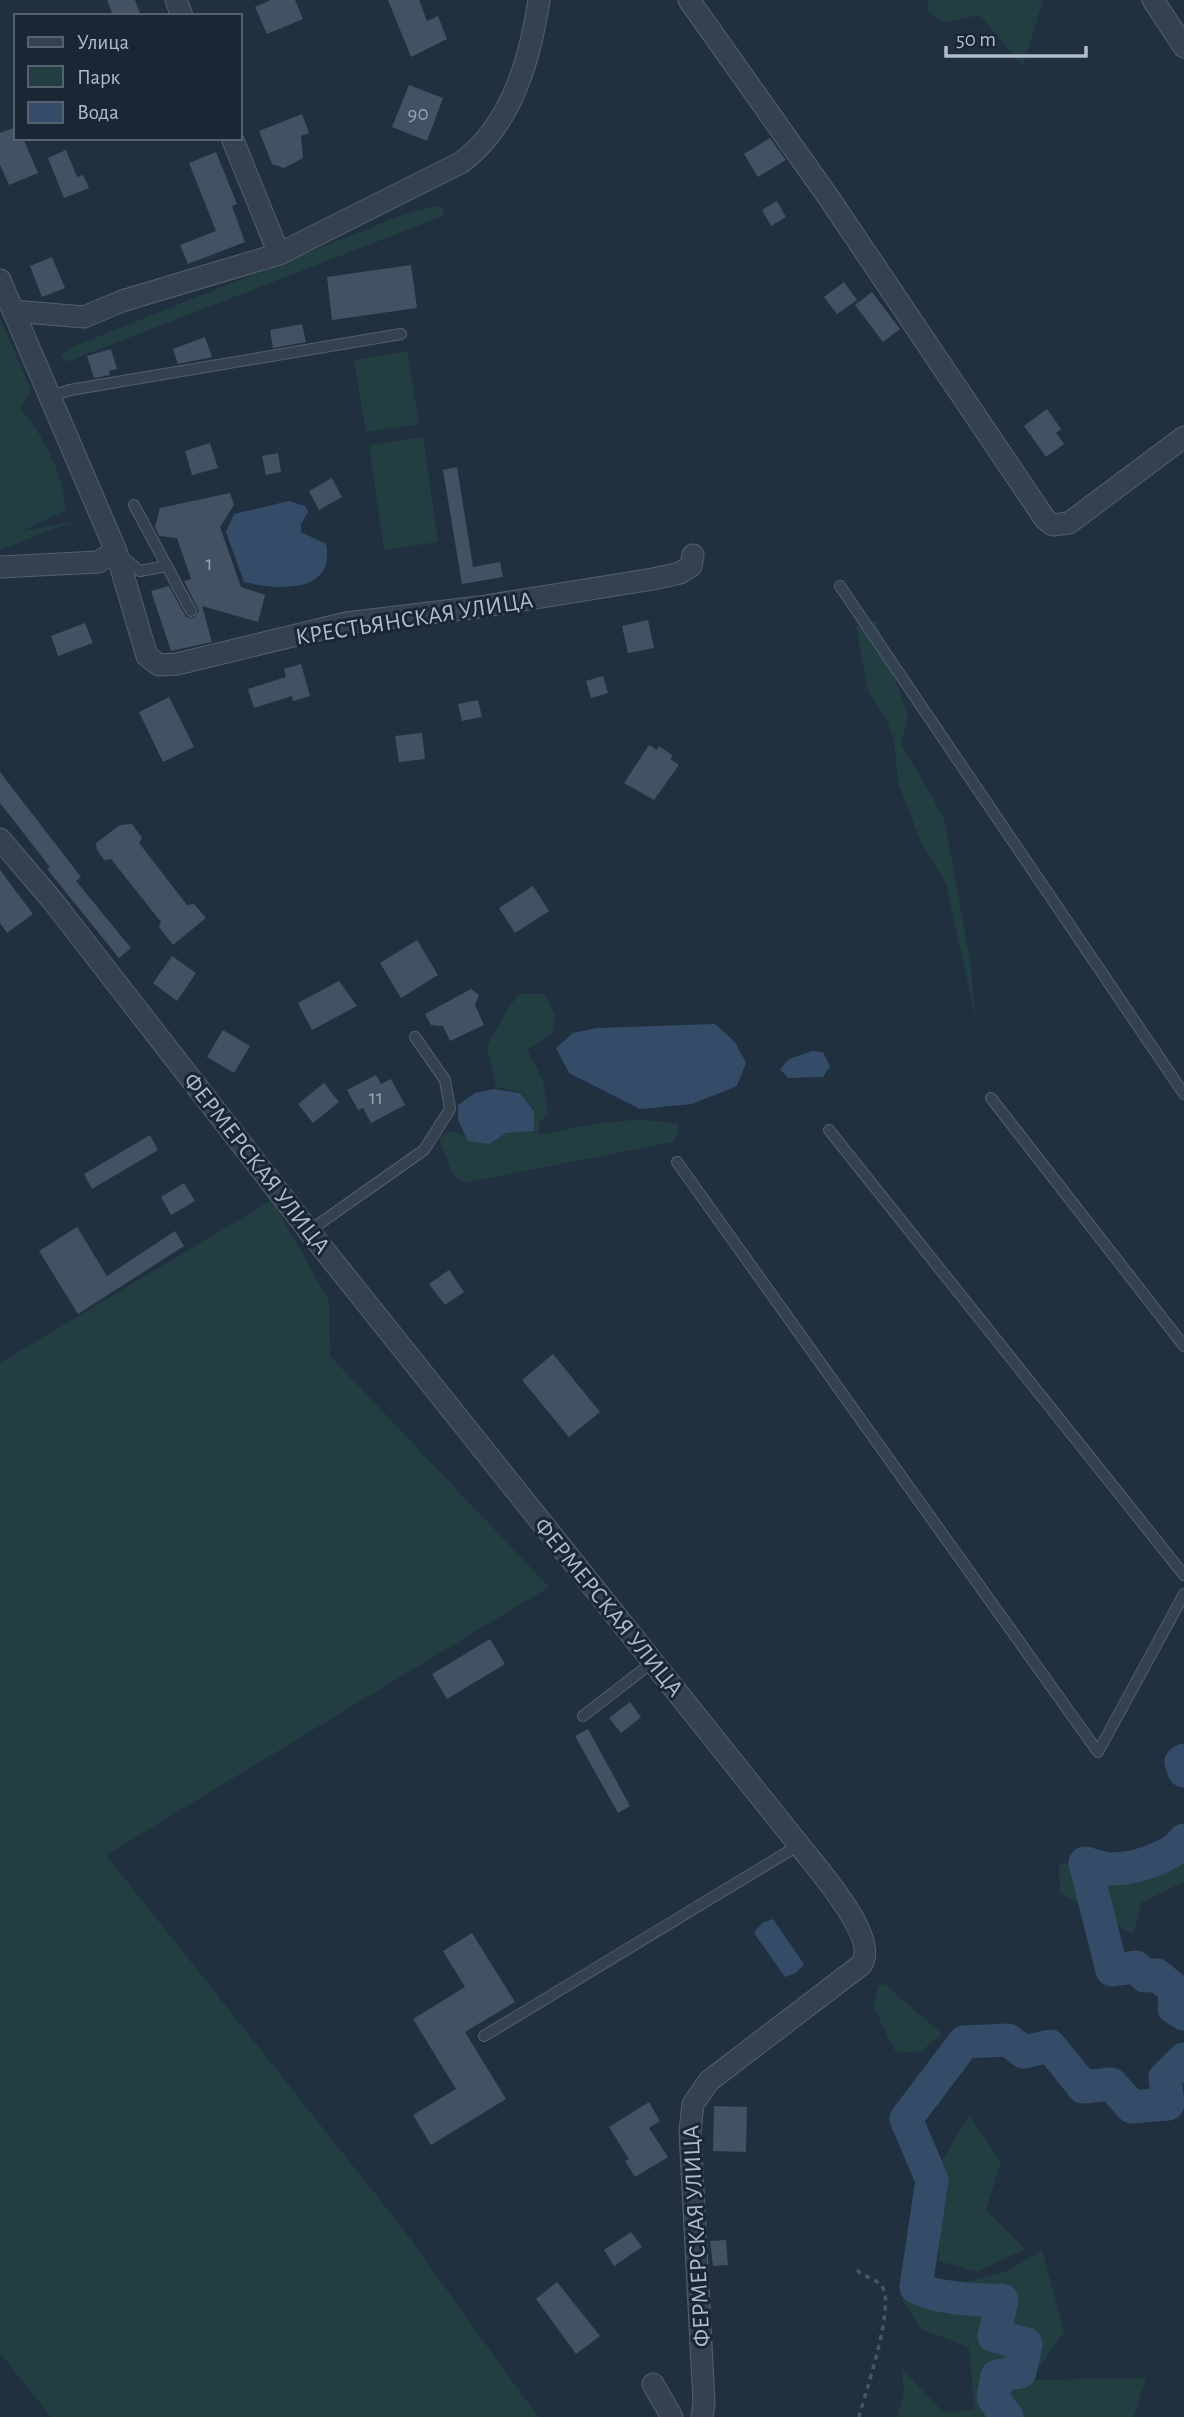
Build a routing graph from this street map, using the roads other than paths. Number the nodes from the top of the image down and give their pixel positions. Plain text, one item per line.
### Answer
1 (539, 0) edge
2 (689, 0) edge
3 (1153, 0) edge
4 (1184, 47) edge
5 (233, 140) edge
6 (279, 254) junction
7 (0, 280) edge
8 (13, 312) junction
9 (401, 334) dead end
10 (49, 397) junction
11 (1184, 437) edge
12 (134, 505) dead end
13 (116, 551) junction
14 (693, 555) dead end
15 (167, 566) junction
16 (0, 567) edge
17 (840, 586) dead end
18 (191, 611) dead end
19 (0, 839) edge
20 (415, 1037) dead end
21 (1184, 1094) edge
22 (991, 1098) dead end
23 (829, 1130) dead end
24 (677, 1162) dead end
25 (309, 1231) junction
26 (1184, 1346) edge
27 (1184, 1575) edge
28 (1184, 1594) edge
29 (653, 1662) junction
30 (583, 1716) dead end
31 (799, 1845) junction
32 (484, 2036) dead end
33 (653, 2384) dead end
34 (672, 2417) edge
35 (702, 2417) edge

1 - 6 street
2 - 11 street
3 - 4 street
5 - 6 street
6 - 8 street
7 - 8 street
8 - 10 street
9 - 10 lane
10 - 13 street
12 - 15 lane
13 - 14 street, КРЕСТЬЯНСКАЯ УЛИЦА
13 - 15 lane
13 - 16 street
15 - 18 lane
17 - 21 lane
19 - 25 street, ФЕРМЕРСКАЯ УЛИЦА
20 - 25 lane
22 - 26 lane
23 - 27 lane
24 - 28 lane
25 - 29 street, ФЕРМЕРСКАЯ УЛИЦА
29 - 30 lane
29 - 31 street, ФЕРМЕРСКАЯ УЛИЦА
31 - 32 lane
31 - 35 street, ФЕРМЕРСКАЯ УЛИЦА
33 - 34 street

